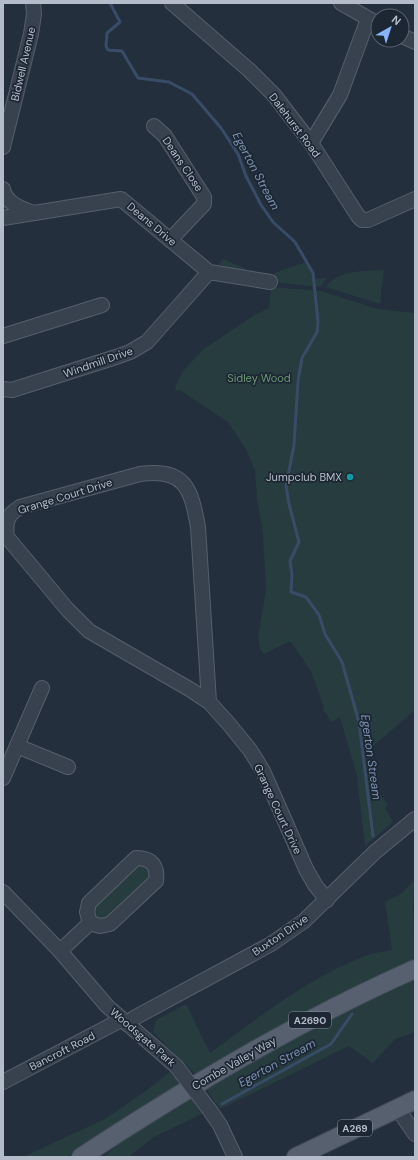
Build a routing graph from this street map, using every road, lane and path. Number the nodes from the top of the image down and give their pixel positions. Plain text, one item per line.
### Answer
1 (33, 3) edge
2 (172, 3) edge
3 (341, 3) edge
4 (370, 20) edge
5 (370, 29) edge
6 (155, 126) dead end
7 (311, 143) junction
8 (3, 147) edge
9 (3, 191) edge
10 (415, 199) edge
11 (34, 213) junction
12 (3, 218) edge
13 (170, 240) junction
14 (209, 272) junction
15 (270, 282) dead end
16 (104, 305) dead end
17 (3, 336) edge
18 (3, 389) edge
19 (42, 688) dead end
20 (209, 702) junction
21 (17, 746) junction
22 (68, 768) dead end
23 (3, 778) edge
24 (415, 819) edge
25 (3, 892) edge
26 (327, 900) junction
27 (90, 922) junction
28 (60, 951) junction
29 (415, 970) edge
30 (124, 1022) junction
31 (3, 1082) edge
32 (415, 1100) edge
33 (397, 1108) junction
34 (415, 1134) edge
35 (81, 1157) edge
36 (235, 1157) edge
37 (296, 1157) edge

1 - 8 street, Bidwell Avenue
2 - 7 street, Dalehurst Road
3 - 4 street
5 - 7 street
6 - 13 street, Deans Close
7 - 10 street, Dalehurst Road
9 - 11 street
11 - 12 street, Deans Drive
11 - 13 street, Deans Drive
13 - 14 street, Deans Drive
14 - 15 street
14 - 18 street, Windmill Drive
16 - 17 street
19 - 21 street
20 - 20 street, Grange Court Drive
20 - 26 street, Grange Court Drive
21 - 22 street
21 - 23 street
24 - 26 street, Buxton Drive
25 - 28 street, Woodsgate Park
26 - 30 street, Buxton Drive
27 - 27 street
27 - 28 street
28 - 30 street, Woodsgate Park
29 - 35 main road, Combe Valley Way / A2690
30 - 31 street, Bancroft Road
30 - 36 street, Woodsgate Park, bridge
32 - 33 main road, A269
33 - 34 street
33 - 37 main road, A269

